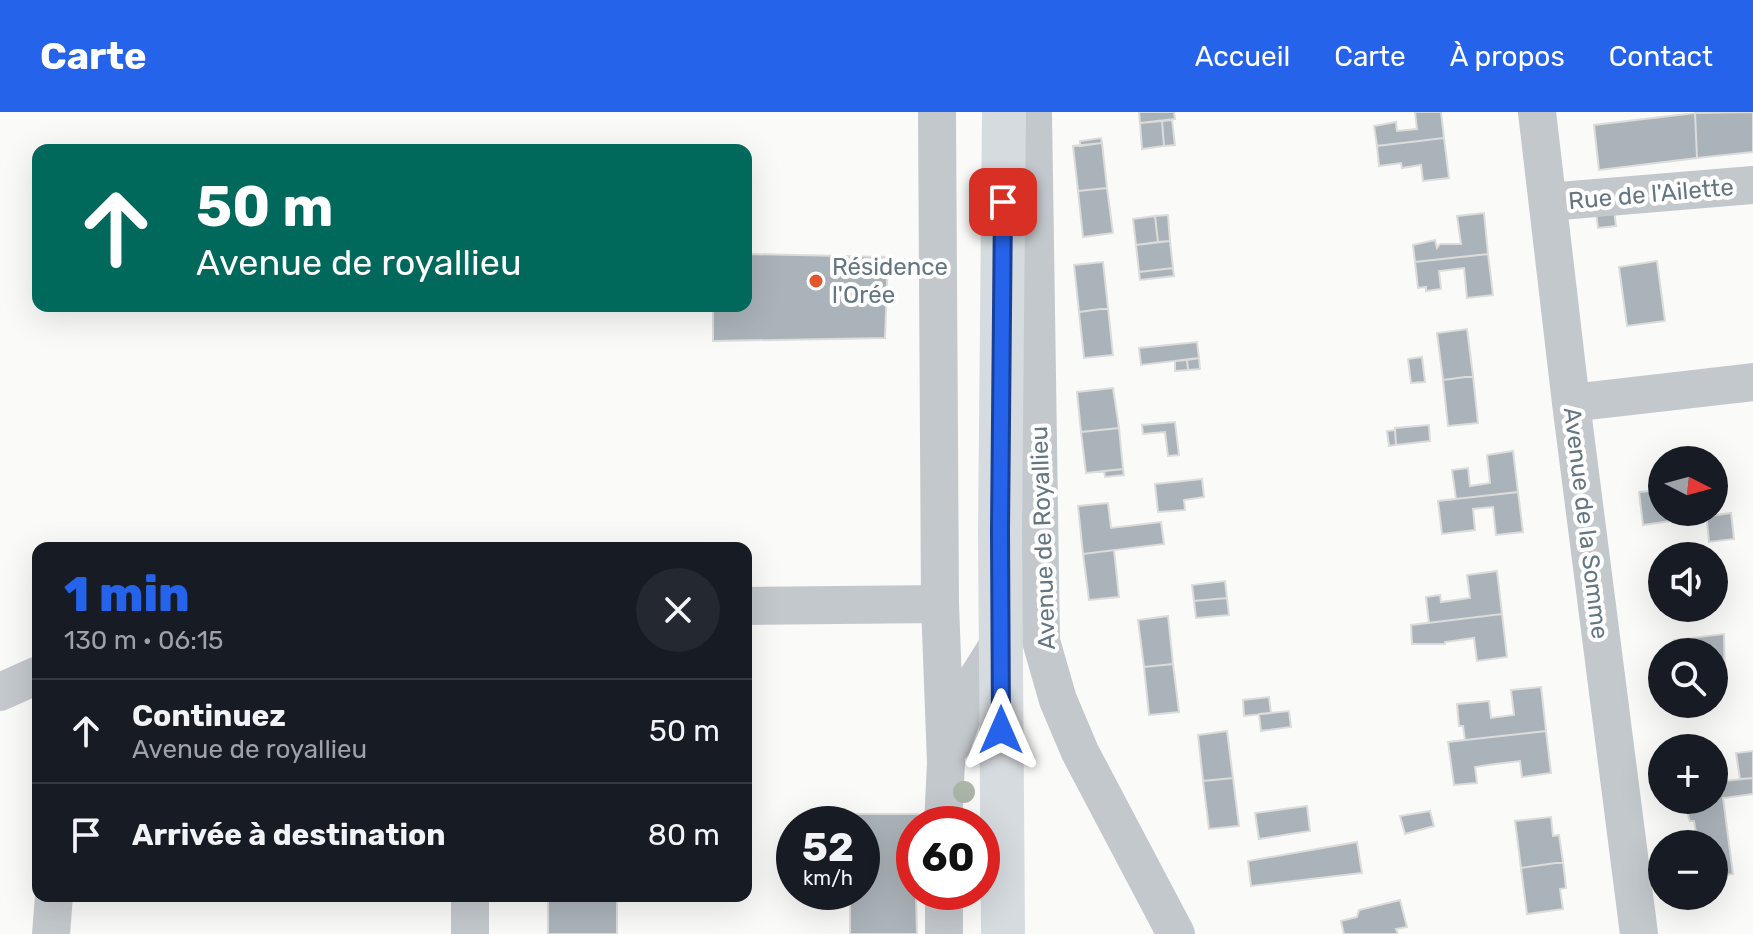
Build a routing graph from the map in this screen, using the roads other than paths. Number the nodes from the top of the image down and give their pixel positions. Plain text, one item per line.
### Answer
1 (937, 112) edge
2 (977, 112) edge
3 (1004, 112) edge
4 (1033, 112) edge
5 (1537, 112) edge
6 (1753, 185) edge
7 (1548, 202) junction
8 (1753, 382) edge
9 (1571, 403) junction
10 (1000, 531) junction
11 (940, 604) junction
12 (752, 606) edge
13 (1000, 642) junction
14 (32, 678) edge
15 (0, 692) edge
16 (946, 763) junction
17 (944, 806) edge
18 (54, 902) edge
19 (470, 902) edge
20 (944, 910) edge
21 (51, 934) edge
22 (470, 934) edge
23 (944, 934) edge
24 (1003, 934) edge
25 (1176, 934) edge
26 (1639, 934) edge

1 - 11 street
2 - 10 main road, Avenue de Royallieu
3 - 10 main road, Avenue de Royallieu
4 - 25 street, Avenue de Royallieu
5 - 7 street, Avenue de la Somme
6 - 7 street, Rue de l'Ailette
7 - 9 street, Avenue de la Somme
8 - 9 street
9 - 26 street, Avenue de la Somme
10 - 13 main road
11 - 12 street
11 - 16 street
13 - 16 street
13 - 24 main road
14 - 15 street
16 - 17 street
18 - 21 street
19 - 22 street
20 - 23 street

